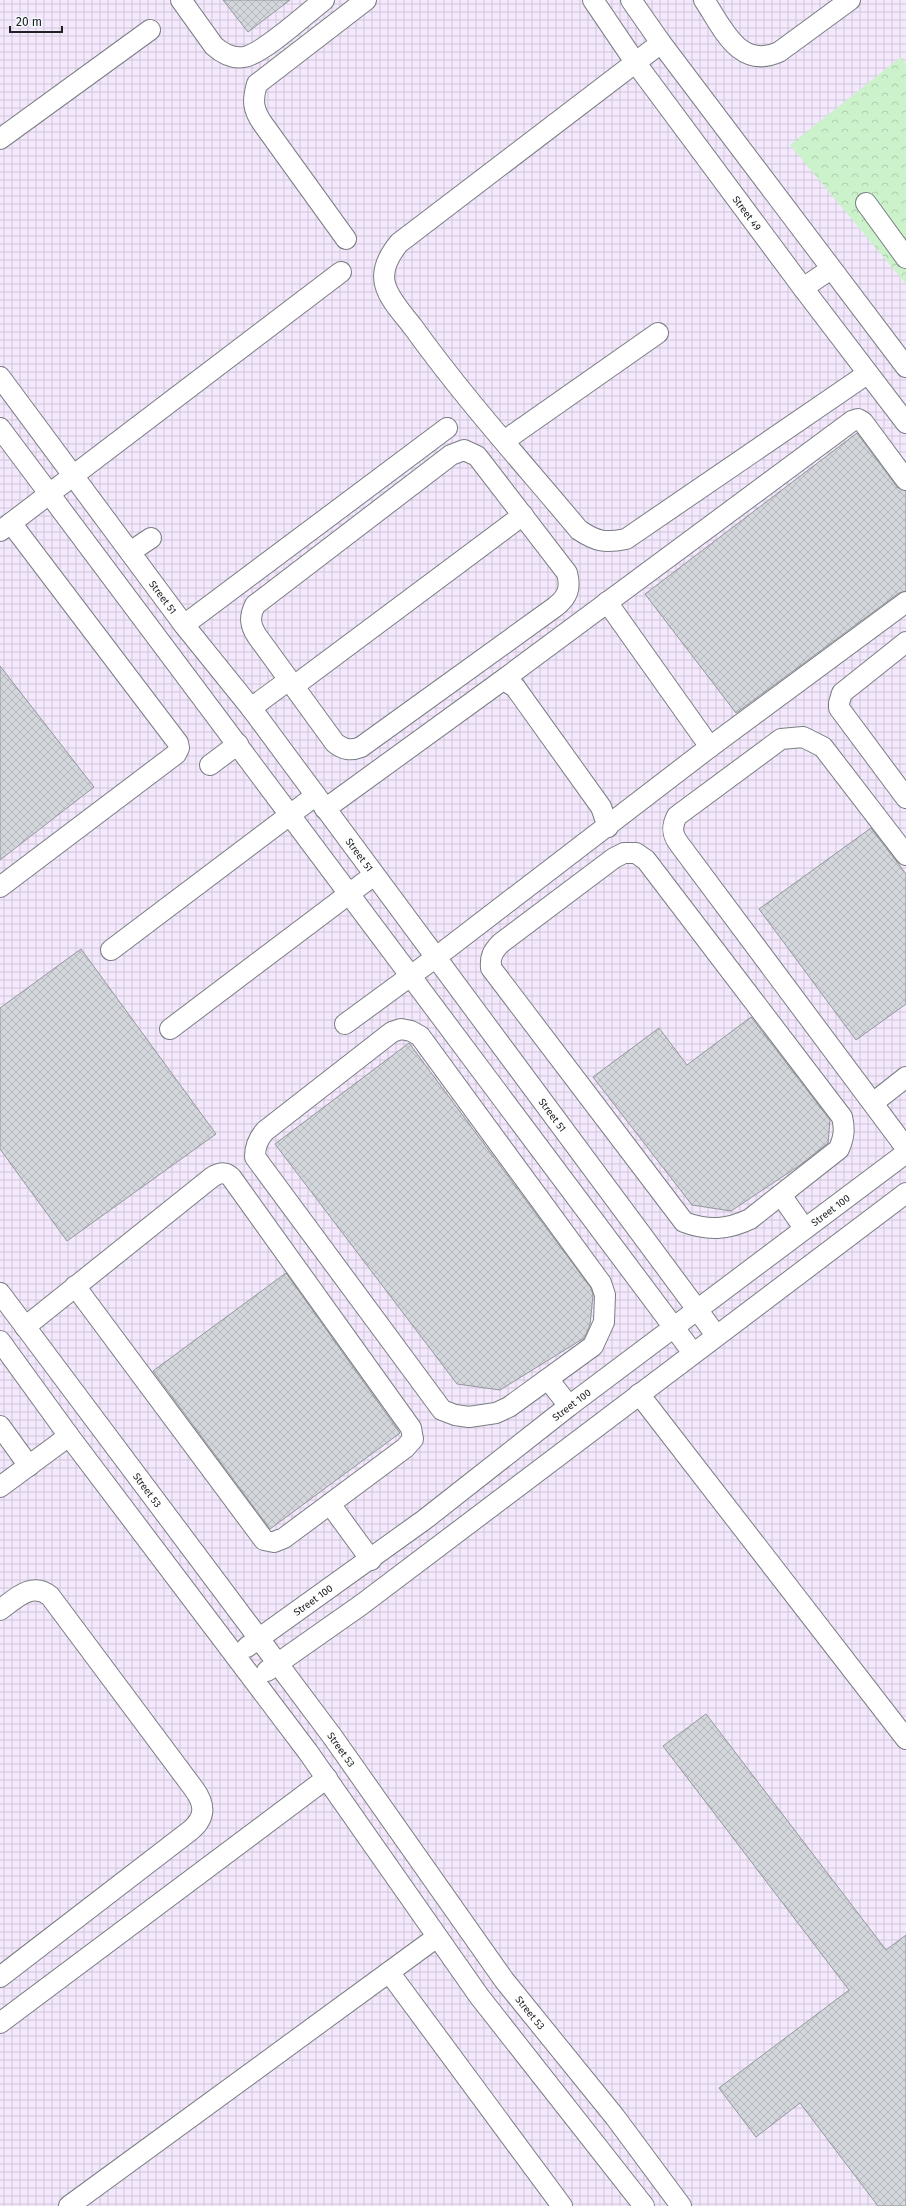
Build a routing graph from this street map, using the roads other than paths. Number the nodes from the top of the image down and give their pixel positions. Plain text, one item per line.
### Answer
1 (181, 0) edge
2 (324, 0) edge
3 (366, 0) edge
4 (593, 0) edge
5 (631, 0) edge
6 (704, 0) edge
7 (850, 0) edge
8 (150, 30) dead end
9 (661, 43) junction
10 (635, 62) junction
11 (0, 139) edge
12 (866, 203) dead end
13 (346, 239) dead end
14 (906, 258) edge
15 (831, 269) junction
16 (341, 272) dead end
17 (803, 288) junction
18 (658, 333) dead end
19 (906, 368) edge
20 (867, 374) junction
21 (0, 377) edge
22 (906, 423) edge
23 (0, 428) edge
24 (447, 428) dead end
25 (504, 441) junction
26 (72, 474) junction
27 (906, 480) edge
28 (48, 493) junction
29 (523, 515) junction
30 (5, 527) edge
31 (151, 538) dead end
32 (130, 552) junction
33 (607, 602) junction
34 (906, 602) edge
35 (184, 625) junction
36 (906, 642) edge
37 (500, 682) junction
38 (291, 683) junction
39 (251, 708) junction
40 (238, 744) junction
41 (710, 747) junction
42 (210, 765) dead end
43 (906, 798) edge
44 (320, 803) junction
45 (291, 814) junction
46 (608, 826) junction
47 (906, 855) edge
48 (374, 875) junction
49 (0, 887) edge
50 (350, 894) junction
51 (111, 950) dead end
52 (435, 958) junction
53 (411, 976) junction
54 (345, 1024) dead end
55 (170, 1029) dead end
56 (906, 1077) edge
57 (874, 1103) junction
58 (906, 1148) edge
59 (906, 1153) edge
60 (906, 1193) edge
61 (781, 1194) junction
62 (804, 1228) junction
63 (75, 1286) junction
64 (0, 1293) edge
65 (696, 1310) junction
66 (25, 1327) junction
67 (673, 1327) junction
68 (716, 1335) junction
69 (1, 1343) edge
70 (693, 1353) junction
71 (548, 1379) junction
72 (639, 1394) junction
73 (569, 1406) junction
74 (0, 1426) edge
75 (69, 1436) junction
76 (29, 1466) junction
77 (0, 1487) edge
78 (330, 1504) junction
79 (371, 1560) junction
80 (0, 1610) edge
81 (258, 1639) junction
82 (235, 1655) junction
83 (276, 1663) junction
84 (254, 1680) junction
85 (906, 1739) edge
86 (326, 1778) junction
87 (437, 1936) junction
88 (389, 1972) junction
89 (0, 1977) edge
90 (0, 2023) edge
91 (69, 2206) edge
92 (562, 2206) edge
93 (644, 2206) edge
94 (681, 2206) edge

1 - 2 lane
3 - 13 lane
4 - 10 lane, Street 49
5 - 9 lane
6 - 7 lane
8 - 11 lane
9 - 10 lane
9 - 15 lane
10 - 17 lane, Street 49
10 - 25 lane
12 - 14 lane
15 - 17 lane
15 - 19 lane
16 - 26 lane
17 - 20 lane, Street 49
18 - 25 lane
20 - 22 lane, Street 49
20 - 25 lane
21 - 26 lane, Street 51
23 - 28 lane
24 - 35 lane
26 - 28 lane
26 - 32 lane, Street 51
27 - 33 lane
28 - 30 lane
28 - 40 lane
29 - 38 lane
29 - 38 lane
29 - 38 lane
30 - 49 lane
31 - 32 lane
32 - 35 lane, Street 51
33 - 37 lane
33 - 41 lane
34 - 41 lane
35 - 39 lane, Street 51
36 - 43 lane
37 - 44 lane
37 - 46 lane
38 - 39 lane
39 - 44 lane, Street 51
40 - 42 lane
40 - 45 lane
41 - 46 lane
44 - 45 lane
44 - 48 lane, Street 51
45 - 50 lane
45 - 51 lane
46 - 52 lane
47 - 57 lane
48 - 50 lane
48 - 52 lane, Street 51
50 - 53 lane
50 - 55 lane
52 - 53 lane
52 - 65 lane, Street 51
53 - 54 lane
53 - 67 lane
56 - 57 lane
57 - 58 lane
59 - 62 lane, Street 100
60 - 68 lane
61 - 61 lane
61 - 62 lane
62 - 65 lane, Street 100
63 - 66 lane
63 - 78 lane
63 - 78 lane
64 - 66 lane, Street 53
65 - 67 lane, Street 100
65 - 68 lane, Street 51
66 - 81 lane, Street 53
67 - 70 lane
67 - 73 lane, Street 100
68 - 70 lane
69 - 75 lane
70 - 72 lane
71 - 71 lane
71 - 73 lane
72 - 83 lane
72 - 85 lane
73 - 79 lane, Street 100
74 - 76 lane
75 - 76 lane
75 - 82 lane
76 - 77 lane
78 - 79 lane
79 - 81 lane, Street 100
80 - 89 lane
81 - 82 lane, Street 100
81 - 83 lane, Street 53
82 - 84 lane
83 - 84 lane
83 - 94 lane, Street 53
84 - 86 lane
86 - 87 lane
86 - 90 lane
87 - 88 lane
87 - 93 lane
88 - 91 lane
88 - 92 lane

